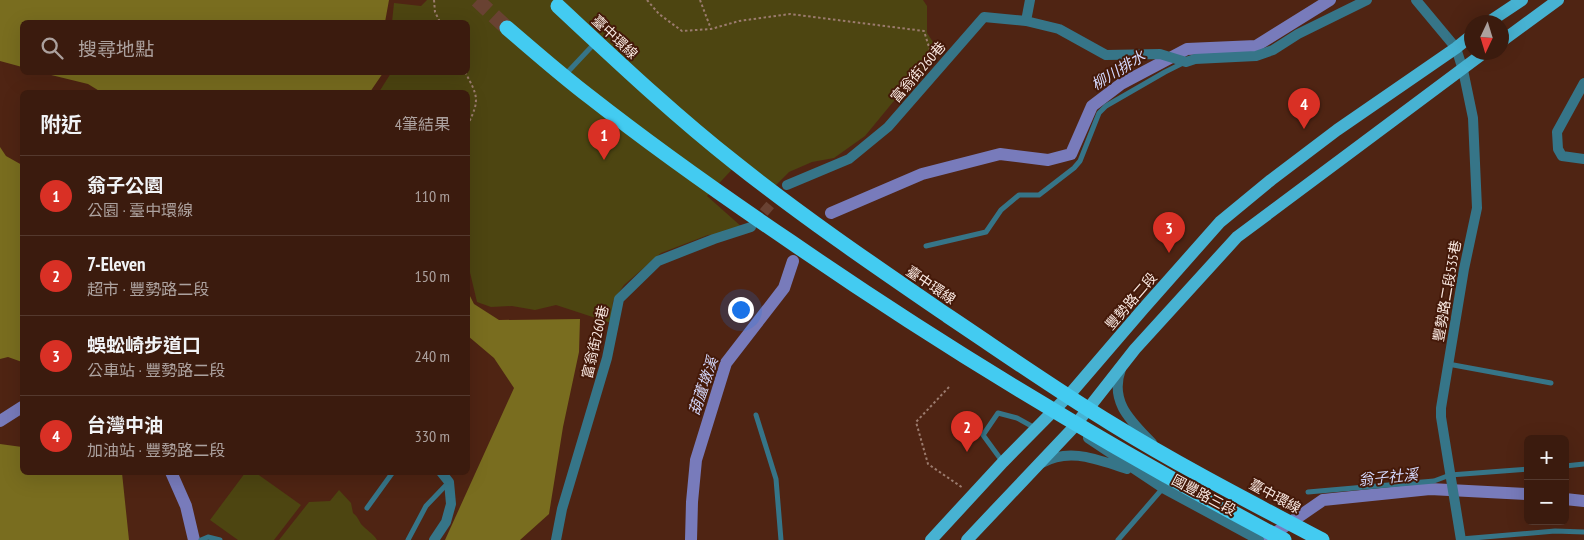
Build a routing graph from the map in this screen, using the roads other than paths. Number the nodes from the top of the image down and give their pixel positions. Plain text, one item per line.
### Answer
1 (1030, 0) edge
2 (1367, 0) edge
3 (1416, 0) edge
4 (1522, 0) edge
5 (1558, 0) edge
6 (558, 6) dead end
7 (1500, 15) edge
8 (1026, 21) junction
9 (507, 28) tunnel mouth
10 (1509, 36) edge
11 (596, 41) junction
12 (1464, 42) edge
13 (1456, 48) junction
14 (1475, 60) edge
15 (1185, 62) junction
16 (1463, 70) junction
17 (564, 76) junction
18 (1584, 84) edge
19 (1584, 159) edge
20 (787, 185) tunnel mouth
21 (751, 227) tunnel mouth
22 (926, 246) dead end
23 (1123, 364) junction
24 (1448, 364) junction
25 (1551, 383) dead end
26 (1070, 394) junction
27 (1091, 407) junction
28 (756, 415) dead end
29 (1049, 415) junction
30 (1035, 428) junction
31 (1074, 428) junction
32 (1158, 449) junction
33 (1003, 462) junction
34 (1584, 464) edge
35 (1569, 466) edge
36 (1033, 469) junction
37 (1524, 470) edge
38 (1137, 472) junction
39 (391, 475) edge
40 (443, 475) edge
41 (1451, 480) junction
42 (449, 482) junction
43 (1163, 488) junction
44 (1308, 492) dead end
45 (367, 508) dead end
46 (1584, 532) edge
47 (1255, 538) edge
48 (201, 540) edge
49 (220, 540) edge
50 (408, 540) edge
51 (434, 540) edge
52 (556, 540) edge
53 (781, 540) edge
54 (931, 540) edge
55 (967, 540) edge
56 (1118, 540) edge
57 (1284, 540) edge
58 (1322, 540) edge
59 (1328, 540) edge
60 (1461, 540) edge

1 - 8 street
2 - 15 street
3 - 13 street
4 - 7 main road
5 - 10 main road
6 - 11 highway, 臺中環線
8 - 15 street
8 - 20 street, 富翁街260巷
9 - 17 highway
11 - 17 lane
11 - 58 highway, 臺中環線
12 - 13 main road, 豐勢路二段
13 - 16 street, 豐勢路二段535巷
13 - 26 main road, 豐勢路二段
14 - 16 main road
15 - 22 lane
16 - 23 main road
16 - 24 street, 豐勢路二段535巷
17 - 57 highway
18 - 19 street
21 - 52 street, 富翁街260巷
23 - 27 main road
23 - 32 street, 國豐路三段
24 - 25 lane
24 - 41 street, 豐勢路二段535巷
26 - 27 street, 國豐路三段
26 - 29 main road, 豐勢路二段
27 - 31 main road
27 - 32 street, 國豐路三段
28 - 53 lane
29 - 30 main road, 豐勢路二段
29 - 31 street, 國豐路三段
30 - 33 main road, 豐勢路二段
30 - 33 lane
31 - 36 main road
31 - 38 street, 國豐路三段
32 - 59 street, 國豐路三段
33 - 54 main road, 豐勢路二段
34 - 35 lane
36 - 38 street, 國豐路三段
36 - 55 main road
37 - 41 lane
38 - 43 street, 國豐路三段
39 - 45 lane
40 - 42 street
41 - 44 lane
41 - 60 street, 豐勢路二段535巷
42 - 50 lane
42 - 51 street
43 - 47 street, 國豐路三段
43 - 56 lane
46 - 60 lane
48 - 49 lane

